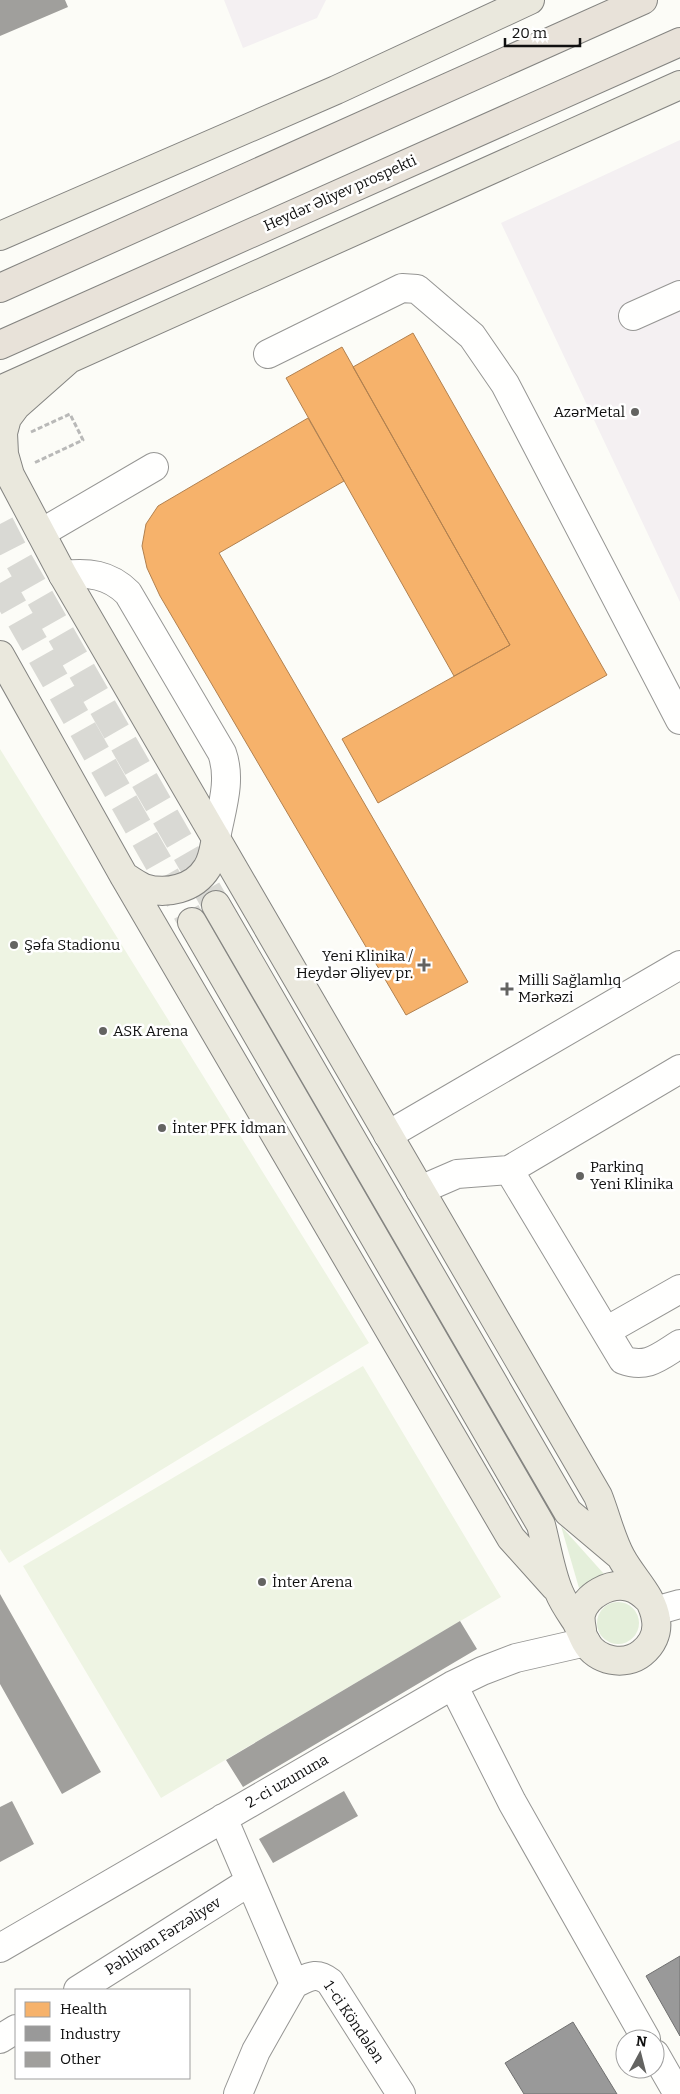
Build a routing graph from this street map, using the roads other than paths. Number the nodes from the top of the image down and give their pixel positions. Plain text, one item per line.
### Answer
1 (530, 0) edge
2 (642, 0) edge
3 (680, 42) edge
4 (680, 85) edge
5 (0, 236) edge
6 (0, 288) edge
7 (680, 295) edge
8 (633, 316) dead end
9 (0, 345) edge
10 (268, 354) dead end
11 (68, 360) junction
12 (0, 390) edge
13 (154, 467) dead end
14 (5, 472) edge
15 (41, 533) junction
16 (63, 575) junction
17 (0, 655) edge
18 (680, 720) edge
19 (216, 838) junction
20 (124, 876) junction
21 (216, 905) tunnel mouth
22 (192, 922) tunnel mouth
23 (680, 965) edge
24 (680, 1069) edge
25 (388, 1135) junction
26 (510, 1170) junction
27 (420, 1190) junction
28 (680, 1289) edge
29 (606, 1331) junction
30 (680, 1344) edge
31 (620, 1556) junction
32 (558, 1591) junction
33 (661, 1605) edge
34 (584, 1636) junction
35 (453, 1685) junction
36 (223, 1818) junction
37 (248, 1882) junction
38 (0, 1948) edge
39 (294, 1984) junction
40 (80, 1989) edge
41 (640, 2029) edge
42 (15, 2030) edge
43 (0, 2040) edge
44 (665, 2071) edge
45 (238, 2094) edge
46 (401, 2094) edge
47 (678, 2094) edge

1 - 5 main road
2 - 6 highway
3 - 9 highway, Heydər Əliyev prospekti
4 - 11 main road
7 - 8 street
10 - 18 street
11 - 12 main road
11 - 14 main road
13 - 15 street
14 - 15 main road
15 - 16 main road
16 - 19 main road
16 - 19 street
17 - 20 main road
19 - 20 main road
19 - 25 main road
20 - 32 main road
21 - 31 main road
22 - 32 main road
23 - 25 street
24 - 26 street
25 - 27 main road
26 - 27 street
26 - 29 street
27 - 31 main road
28 - 29 street
29 - 30 street
31 - 33 main road
32 - 34 main road
33 - 34 main road
33 - 34 main road
34 - 35 street, 2-ci uzununa
35 - 36 street, 2-ci uzununa
35 - 41 street
36 - 37 street
36 - 38 street, 2-ci uzununa
37 - 39 street
37 - 40 street, Pəhlivan Fərzəliyev
39 - 45 street
39 - 46 street, 1-ci Köndələn
42 - 43 street
44 - 47 street

